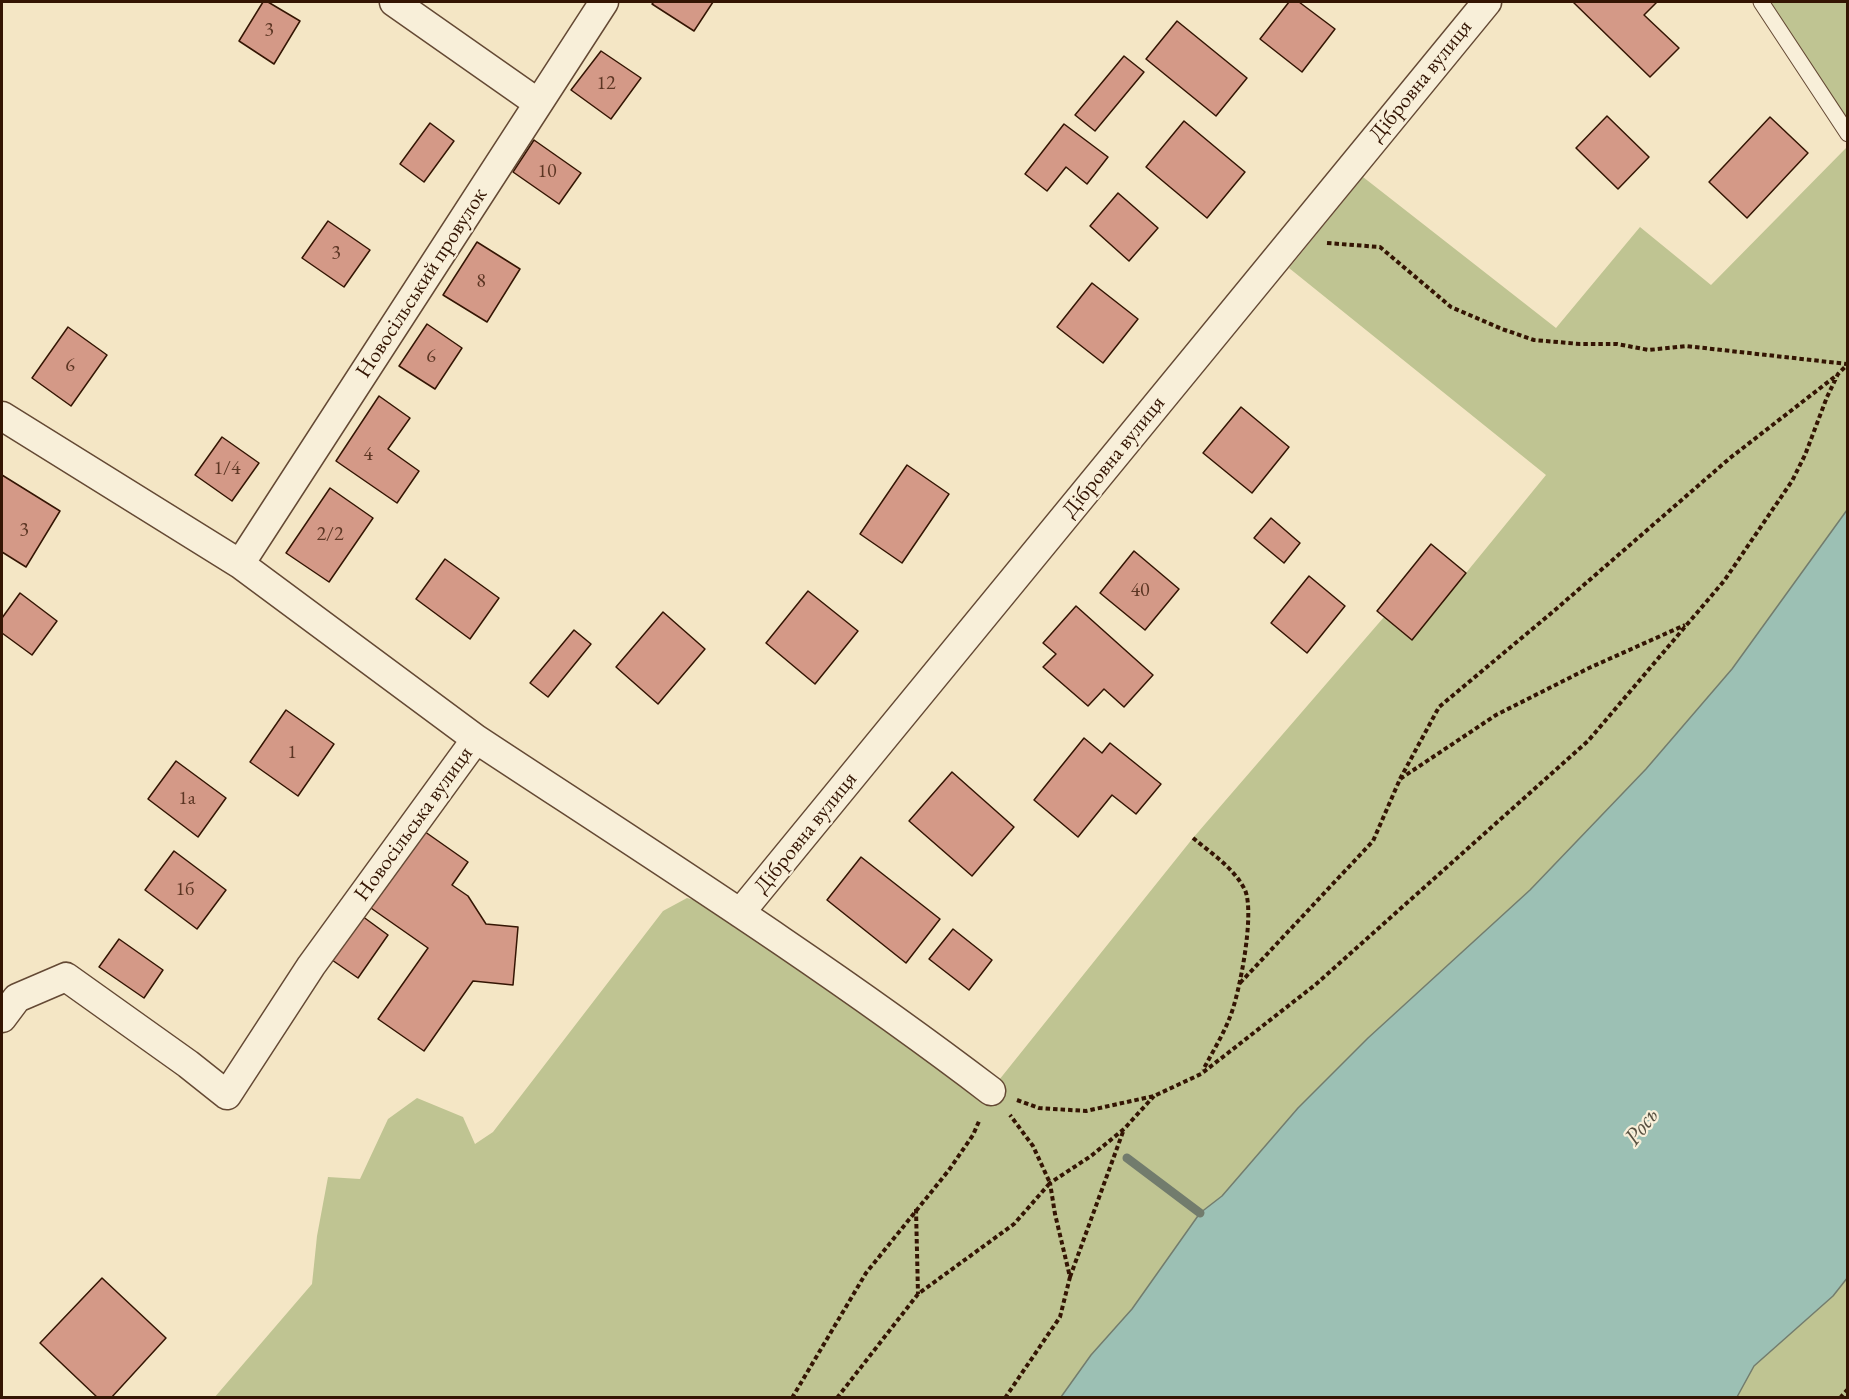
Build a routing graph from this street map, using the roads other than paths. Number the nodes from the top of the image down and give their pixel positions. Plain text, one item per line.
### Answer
1 (394, 2) edge
2 (604, 2) edge
3 (1487, 2) edge
4 (1761, 2) edge
5 (538, 103) junction
6 (1848, 134) edge
7 (2, 416) edge
8 (240, 564) junction
9 (476, 739) junction
10 (740, 913) junction
11 (2, 1018) edge
12 (991, 1090) road end

1 - 5 street
2 - 5 street, Новосільський провулок
3 - 10 street, Дібровна вулиця
4 - 6 lane
5 - 8 street, Новосільський провулок
7 - 8 street, Новосільська вулиця
8 - 9 street, Новосільська вулиця
9 - 10 street
9 - 11 street, Новосільська вулиця
10 - 12 street

